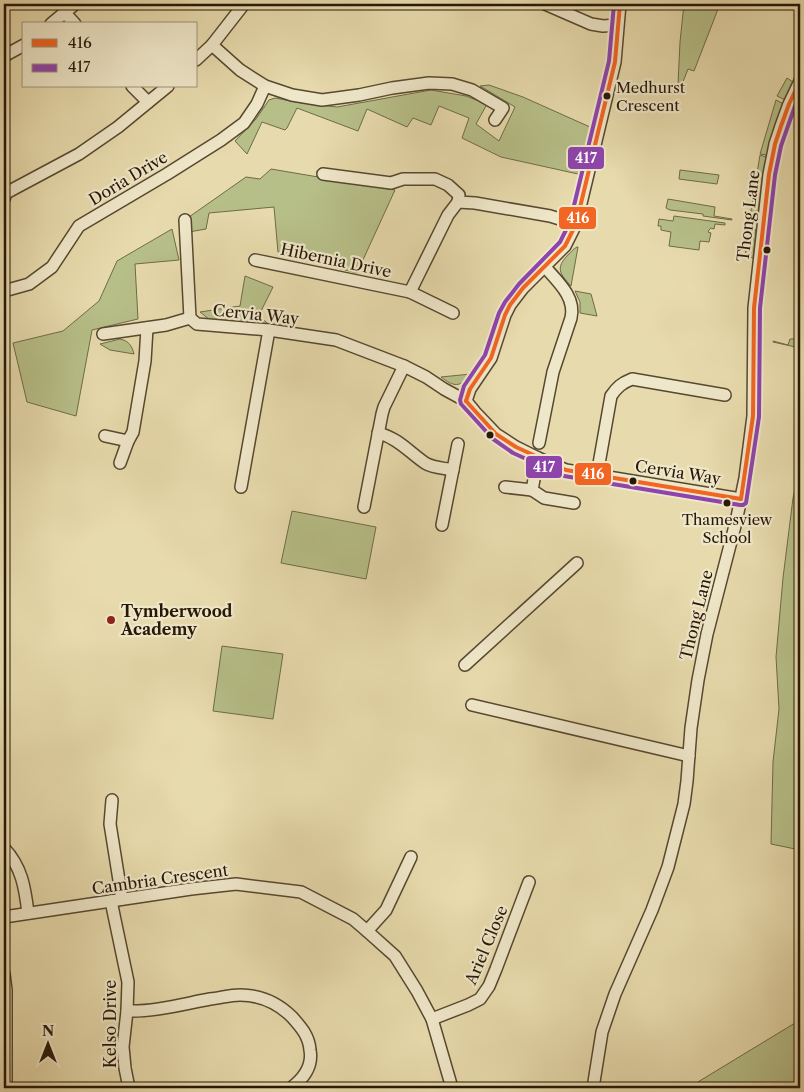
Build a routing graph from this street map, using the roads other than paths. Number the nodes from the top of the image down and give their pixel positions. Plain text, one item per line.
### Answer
1 (75, 4) edge
2 (244, 4) edge
3 (545, 4) edge
4 (620, 4) edge
5 (65, 13) junction
6 (54, 22) edge
7 (73, 22) edge
8 (617, 25) junction
9 (212, 45) junction
10 (22, 46) edge
11 (4, 56) edge
12 (198, 58) edge
13 (800, 81) edge
14 (265, 86) junction
15 (134, 88) edge
16 (166, 88) edge
17 (148, 102) junction
18 (495, 120) dead end
19 (323, 174) dead end
20 (4, 199) edge
21 (458, 202) junction
22 (185, 220) dead end
23 (576, 224) junction
24 (255, 260) dead end
25 (545, 267) junction
26 (4, 290) edge
27 (410, 292) junction
28 (454, 313) dead end
29 (190, 318) junction
30 (147, 328) junction
31 (269, 330) junction
32 (103, 334) dead end
33 (404, 366) junction
34 (725, 395) dead end
35 (466, 401) junction
36 (378, 433) junction
37 (106, 436) dead end
38 (128, 441) junction
39 (540, 443) dead end
40 (458, 444) dead end
41 (538, 458) junction
42 (120, 463) dead end
43 (452, 470) junction
44 (596, 476) junction
45 (241, 487) dead end
46 (505, 487) dead end
47 (532, 490) junction
48 (741, 499) junction
49 (574, 503) dead end
50 (364, 507) dead end
51 (442, 525) dead end
52 (577, 563) dead end
53 (465, 665) dead end
54 (472, 705) dead end
55 (689, 756) junction
56 (112, 800) dead end
57 (4, 848) edge
58 (411, 857) dead end
59 (529, 882) dead end
60 (116, 900) junction
61 (28, 913) junction
62 (4, 917) edge
63 (367, 931) junction
64 (4, 974) edge
65 (127, 1011) junction
66 (432, 1019) junction
67 (4, 1058) edge
68 (6, 1088) edge
69 (129, 1088) edge
70 (291, 1088) edge
71 (452, 1088) edge
72 (594, 1088) edge

1 - 5 street
2 - 9 street
3 - 8 street
4 - 8 street
5 - 6 street
5 - 7 street
8 - 23 street
9 - 12 street
9 - 14 street
10 - 11 street
13 - 48 street, Thong Lane
14 - 18 street
14 - 26 street, Doria Drive
15 - 17 street
16 - 17 street
17 - 20 street
19 - 21 street
21 - 23 street
21 - 27 street, Hibernia Drive
22 - 29 street
23 - 25 street
24 - 27 street, Hibernia Drive
25 - 35 street
25 - 39 street
27 - 28 street, Hibernia Drive
29 - 30 street, Cervia Way
29 - 31 street, Cervia Way
30 - 32 street, Cervia Way
30 - 38 street
31 - 33 street, Cervia Way
31 - 45 street
33 - 35 street, Cervia Way
33 - 36 street
34 - 44 street
35 - 41 street, Cervia Way
36 - 43 street
36 - 50 street
37 - 38 street
38 - 42 street
40 - 43 street
41 - 44 street, Cervia Way
41 - 47 street
43 - 51 street
44 - 48 street, Cervia Way
46 - 47 street
47 - 49 street
48 - 55 street, Thong Lane
52 - 53 street
54 - 55 street
55 - 72 street, Thong Lane
56 - 60 street, Kelso Drive
57 - 61 street
58 - 63 street
59 - 66 street, Ariel Close
60 - 61 street, Cambria Crescent
60 - 63 street, Cambria Crescent
60 - 65 street, Kelso Drive
61 - 62 street, Cambria Crescent
63 - 66 street, Cambria Crescent
64 - 67 street
65 - 69 street, Kelso Drive
65 - 70 street
66 - 71 street, Cambria Crescent
67 - 68 street

